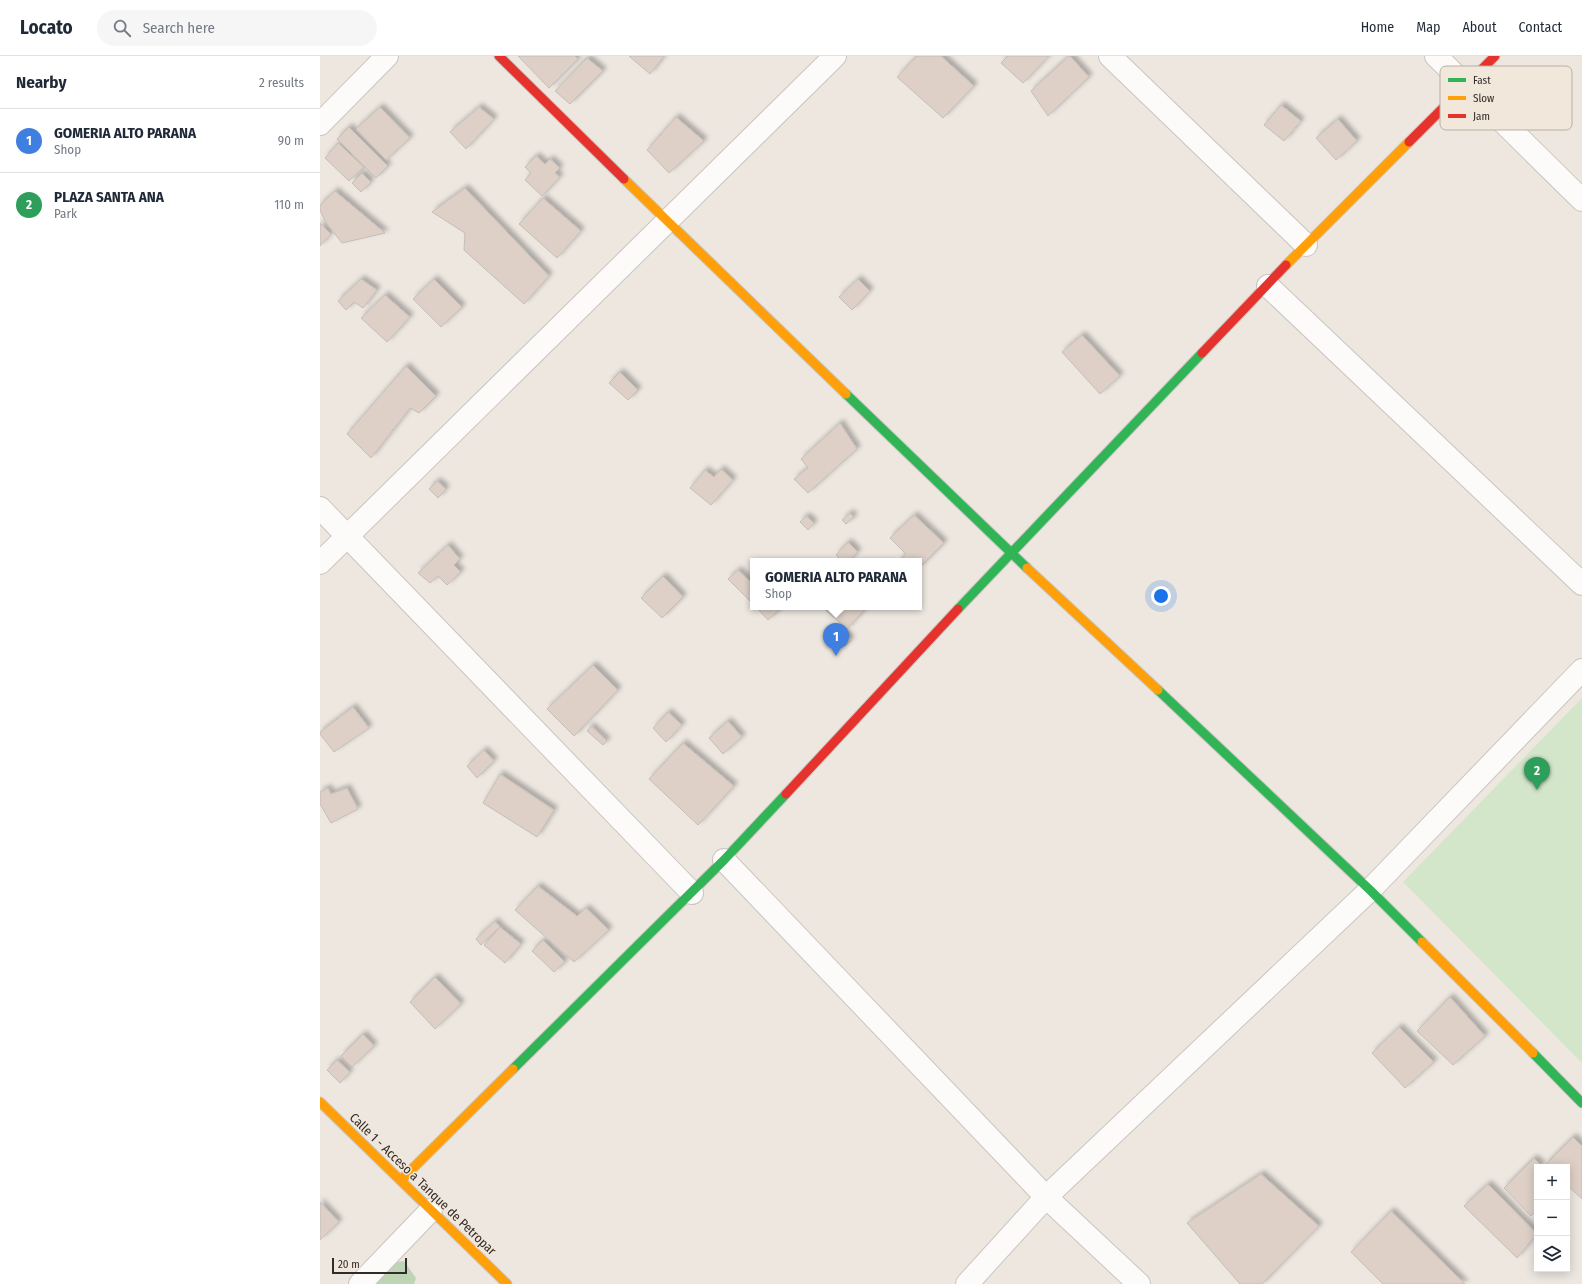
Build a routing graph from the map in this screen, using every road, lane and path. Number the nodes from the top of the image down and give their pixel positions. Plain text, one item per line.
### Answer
1 (387, 56) edge
2 (499, 56) edge
3 (835, 56) edge
4 (1110, 56) edge
5 (1436, 56) edge
6 (1495, 56) edge
7 (1447, 66) edge
8 (1485, 66) edge
9 (1440, 110) edge
10 (320, 124) edge
11 (1512, 130) edge
12 (1582, 200) edge
13 (667, 222) junction
14 (1306, 245) junction
15 (1268, 286) junction
16 (320, 508) edge
17 (348, 536) junction
18 (1011, 552) junction
19 (320, 563) edge
20 (1582, 584) edge
21 (1582, 670) edge
22 (724, 860) junction
23 (1370, 890) junction
24 (692, 893) junction
25 (320, 1102) edge
26 (1582, 1103) edge
27 (401, 1180) junction
28 (1046, 1198) junction
29 (431, 1210) junction
30 (360, 1284) edge
31 (508, 1284) edge
32 (968, 1284) edge
33 (1139, 1284) edge

1 - 10 street
2 - 13 street
3 - 13 street
4 - 14 street
5 - 7 street
6 - 8 street
9 - 14 street
11 - 12 street
13 - 17 street
13 - 18 street
14 - 15 street
15 - 18 street
15 - 20 street
16 - 17 street
17 - 19 street
17 - 24 street
18 - 22 street
18 - 23 street
21 - 23 street
22 - 24 street
22 - 28 street
23 - 26 street
23 - 28 street
24 - 27 street
25 - 27 street, Calle 1 - Acceso a Tanque de Petropar
27 - 29 street, Calle 1 - Acceso a Tanque de Petropar
28 - 32 street
28 - 33 street
29 - 30 street
29 - 31 street, Calle 1 - Acceso a Tanque de Petropar

